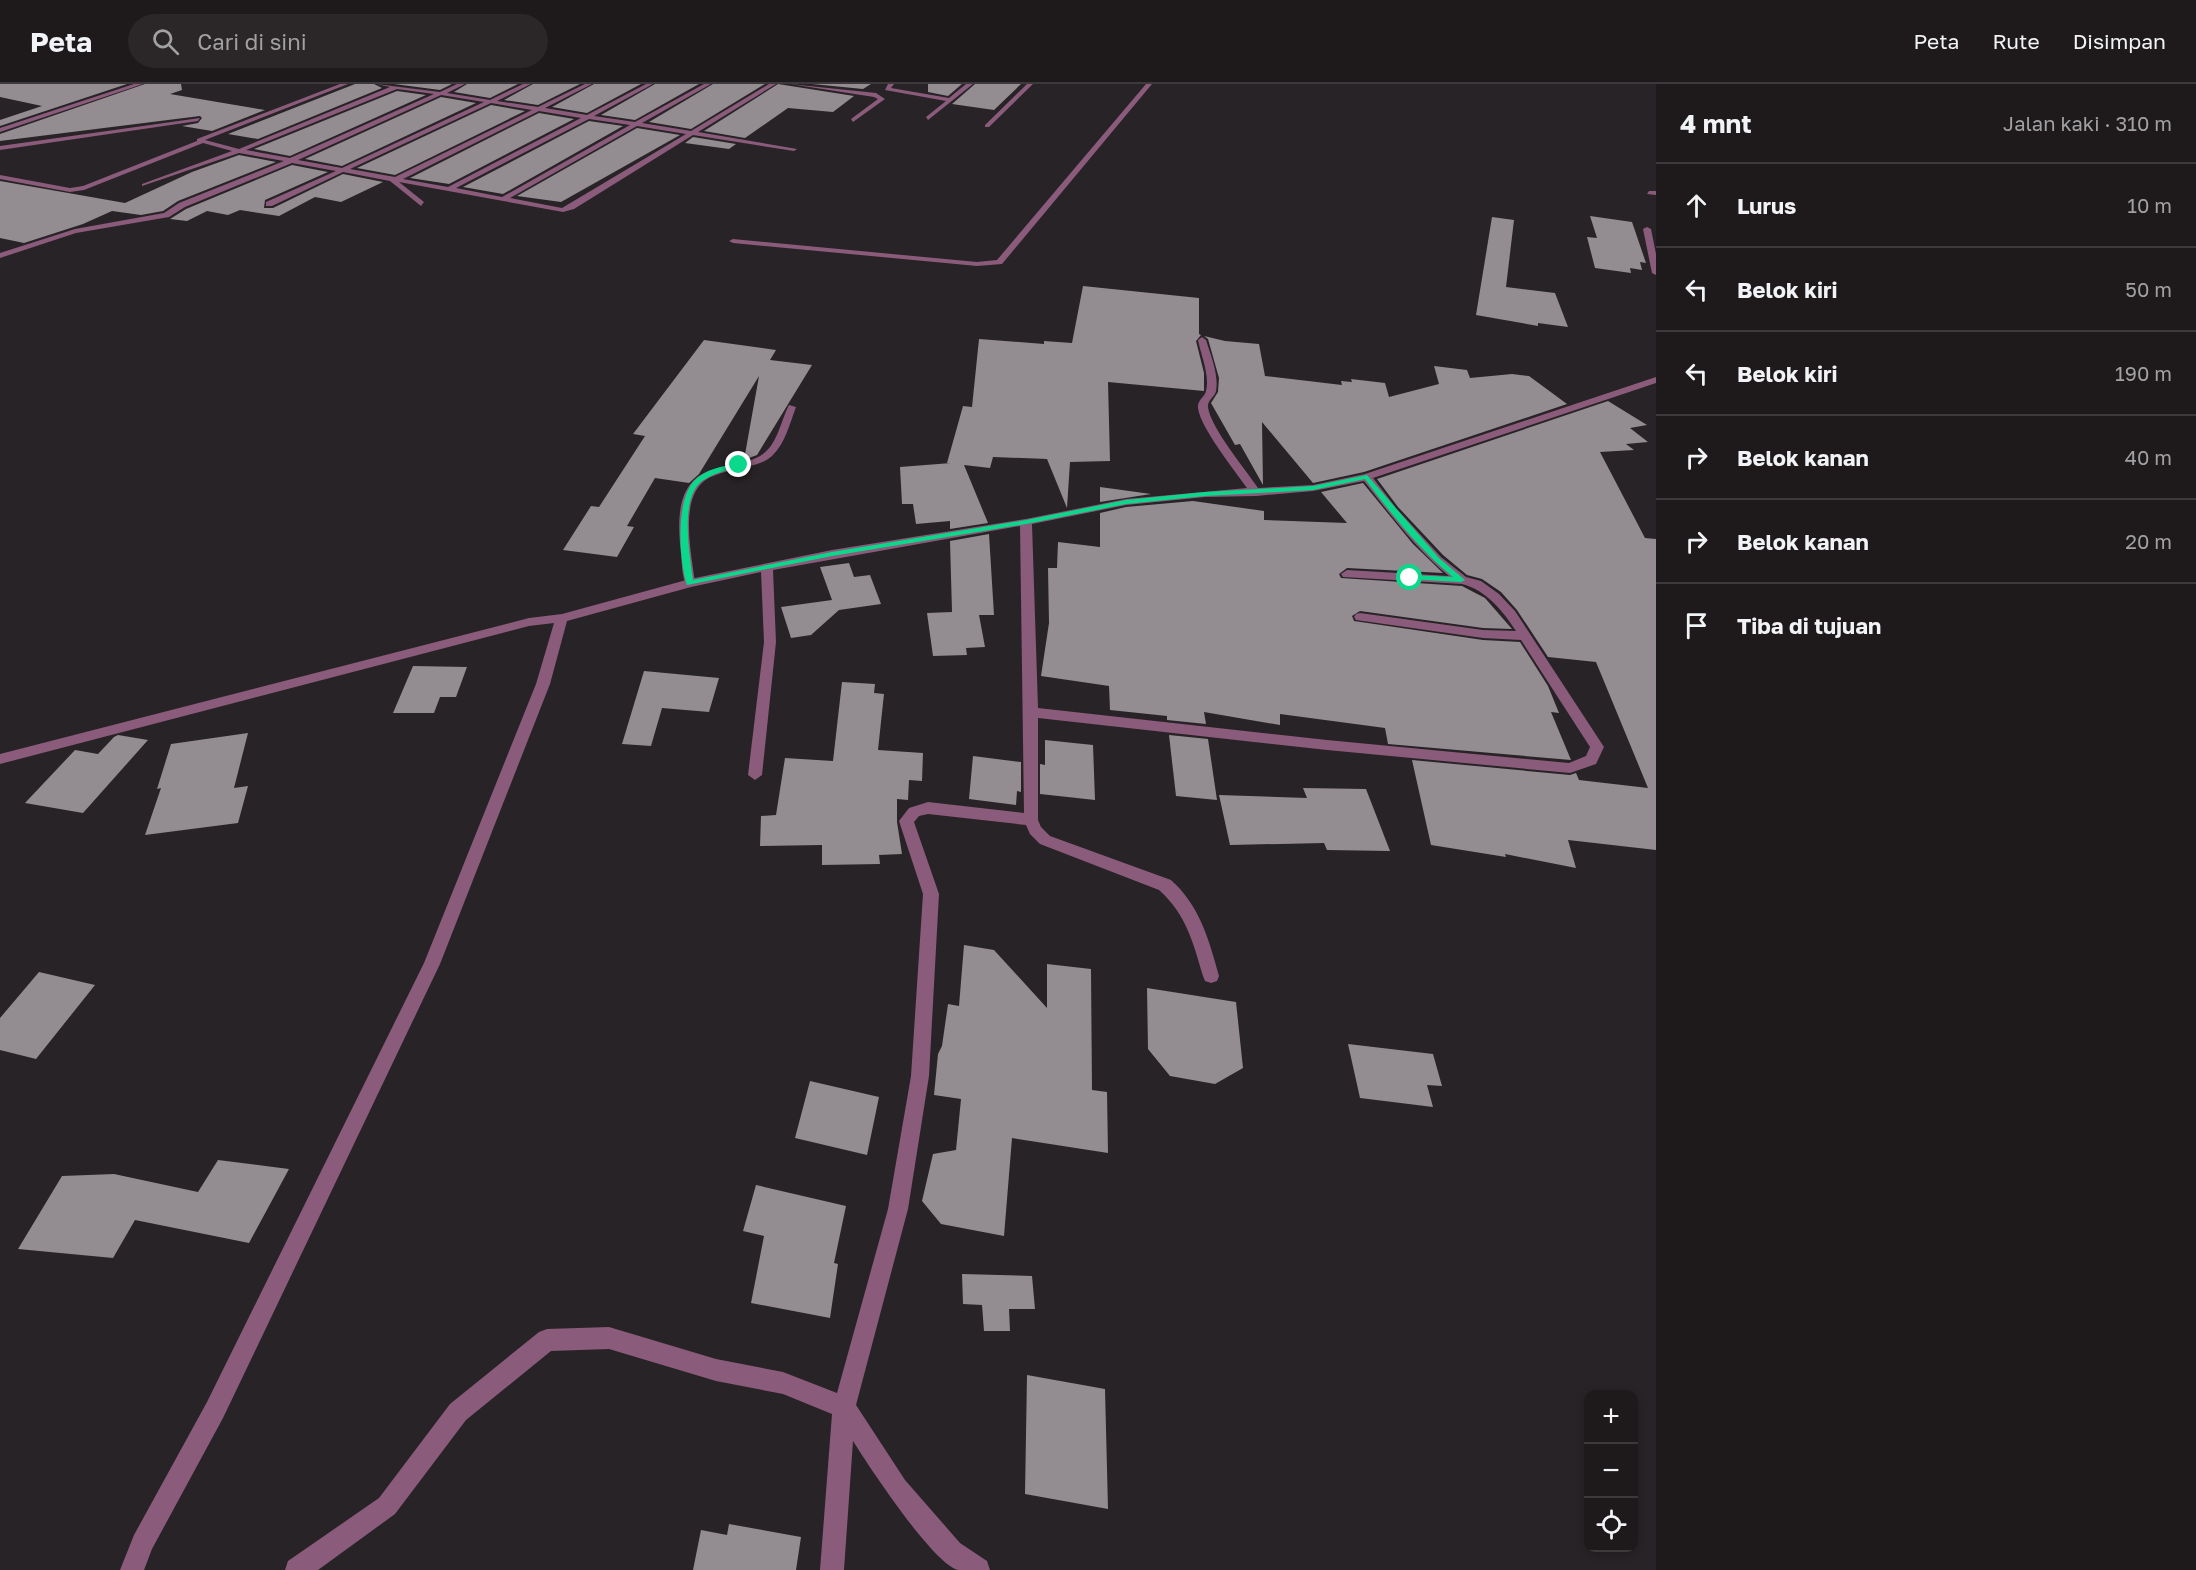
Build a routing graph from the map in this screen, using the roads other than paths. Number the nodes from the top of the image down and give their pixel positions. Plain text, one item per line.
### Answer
1 (140, 84) edge
2 (345, 84) edge
3 (379, 84) edge
4 (462, 84) edge
5 (528, 84) edge
6 (589, 84) edge
7 (650, 84) edge
8 (708, 84) edge
9 (773, 84) edge
10 (793, 84) edge
11 (891, 84) edge
12 (964, 84) edge
13 (970, 84) edge
14 (1030, 84) edge
15 (1149, 84) edge
16 (401, 85) edge
17 (441, 93) junction
18 (951, 100) junction
19 (491, 101) junction
20 (539, 108) junction
21 (588, 117) junction
22 (928, 118) dead end
23 (198, 119) dead end
24 (853, 120) dead end
25 (635, 125) junction
26 (987, 126) dead end
27 (0, 130) edge
28 (690, 133) junction
29 (200, 142) junction
30 (0, 148) edge
31 (794, 149) dead end
32 (239, 151) junction
33 (292, 160) junction
34 (340, 170) junction
35 (0, 177) edge
36 (393, 181) junction
37 (144, 185) dead end
38 (448, 189) junction
39 (503, 199) junction
40 (269, 204) dead end
41 (421, 204) dead end
42 (1647, 229) dead end
43 (733, 242) dead end
44 (0, 256) edge
45 (1656, 273) edge
46 (1202, 340) dead end
47 (1656, 380) edge
48 (792, 407) dead end
49 (1367, 477) junction
50 (1256, 493) junction
51 (1026, 522) junction
52 (767, 568) junction
53 (1347, 574) dead end
54 (1461, 580) junction
55 (690, 583) junction
56 (1360, 617) dead end
57 (561, 618) junction
58 (1525, 636) junction
59 (1031, 712) junction
60 (0, 759) edge
61 (755, 775) dead end
62 (1031, 820) junction
63 (1211, 976) dead end
64 (844, 1407) junction
65 (132, 1570) edge
66 (297, 1570) edge
67 (832, 1570) edge
68 (978, 1570) edge

1 - 27 street
2 - 29 street
3 - 16 street
4 - 17 street
5 - 19 street
6 - 20 street
7 - 21 street
8 - 25 street
9 - 28 street
10 - 24 street
11 - 18 street
12 - 13 street
13 - 18 street
14 - 26 street
15 - 43 street
16 - 17 street
16 - 32 street
17 - 19 street
17 - 33 street
18 - 22 street
19 - 20 street
19 - 34 street
20 - 21 street
20 - 36 street
21 - 25 street
21 - 38 street
23 - 30 street
25 - 28 street
25 - 39 street
28 - 31 street
28 - 39 street
29 - 32 street
29 - 35 street
32 - 33 street
32 - 37 street
33 - 34 street
33 - 44 street
34 - 36 street
34 - 40 street
36 - 38 street
36 - 41 street
38 - 39 street
42 - 45 street
46 - 50 street
47 - 49 street
48 - 55 lane
49 - 50 street
49 - 54 street
50 - 51 street
51 - 52 street
51 - 59 street
52 - 55 street
52 - 61 street
53 - 54 street
54 - 58 street
55 - 57 street
56 - 58 street
57 - 60 street
57 - 65 street
58 - 59 street
59 - 62 street
62 - 63 street
62 - 64 street
64 - 66 street
64 - 67 street
64 - 68 street

